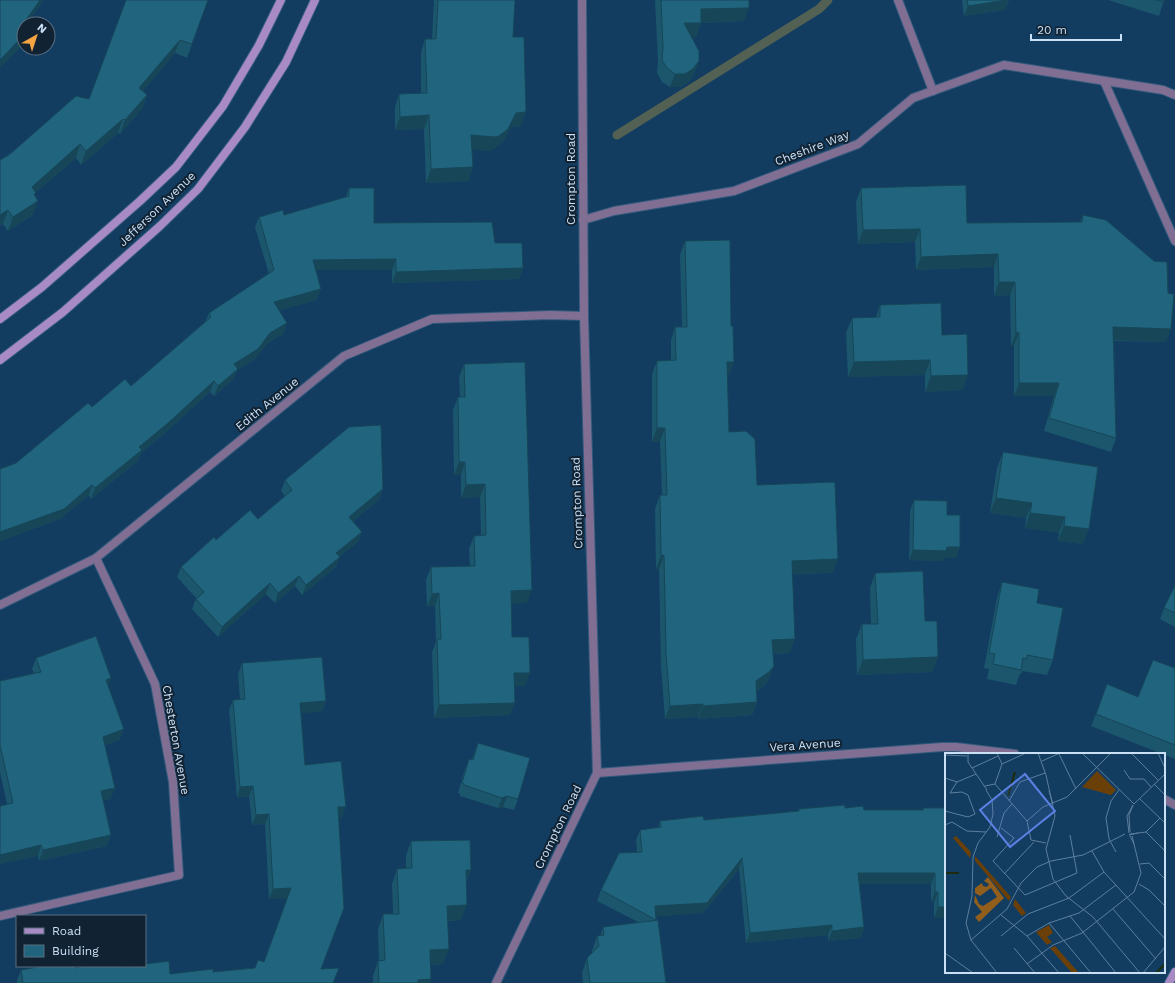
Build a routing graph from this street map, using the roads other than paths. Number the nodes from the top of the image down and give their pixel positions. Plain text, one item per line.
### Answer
1 (281, 0) edge
2 (314, 0) edge
3 (582, 0) edge
4 (898, 0) edge
5 (1104, 81) junction
6 (933, 91) junction
7 (1175, 95) edge
8 (583, 220) junction
9 (1175, 241) edge
10 (584, 316) junction
11 (0, 319) edge
12 (0, 360) edge
13 (96, 558) junction
14 (0, 605) edge
15 (1007, 753) edge
16 (597, 773) junction
17 (1165, 799) edge
18 (1175, 804) edge
19 (0, 916) edge
20 (1175, 972) edge
21 (496, 983) edge
22 (1169, 983) edge

1 - 11 main road, Jefferson Avenue
2 - 12 main road, Jefferson Avenue
3 - 8 street, Crompton Road
4 - 6 street
5 - 6 street, Cheshire Way
5 - 7 street, Cheshire Way
5 - 9 street
6 - 8 street, Cheshire Way
8 - 10 street, Crompton Road
10 - 13 street, Edith Avenue
10 - 16 street, Crompton Road
13 - 14 street, Edith Avenue
13 - 19 street, Chesterton Avenue
15 - 16 street, Vera Avenue
16 - 21 street, Crompton Road
17 - 18 street
20 - 22 main road

